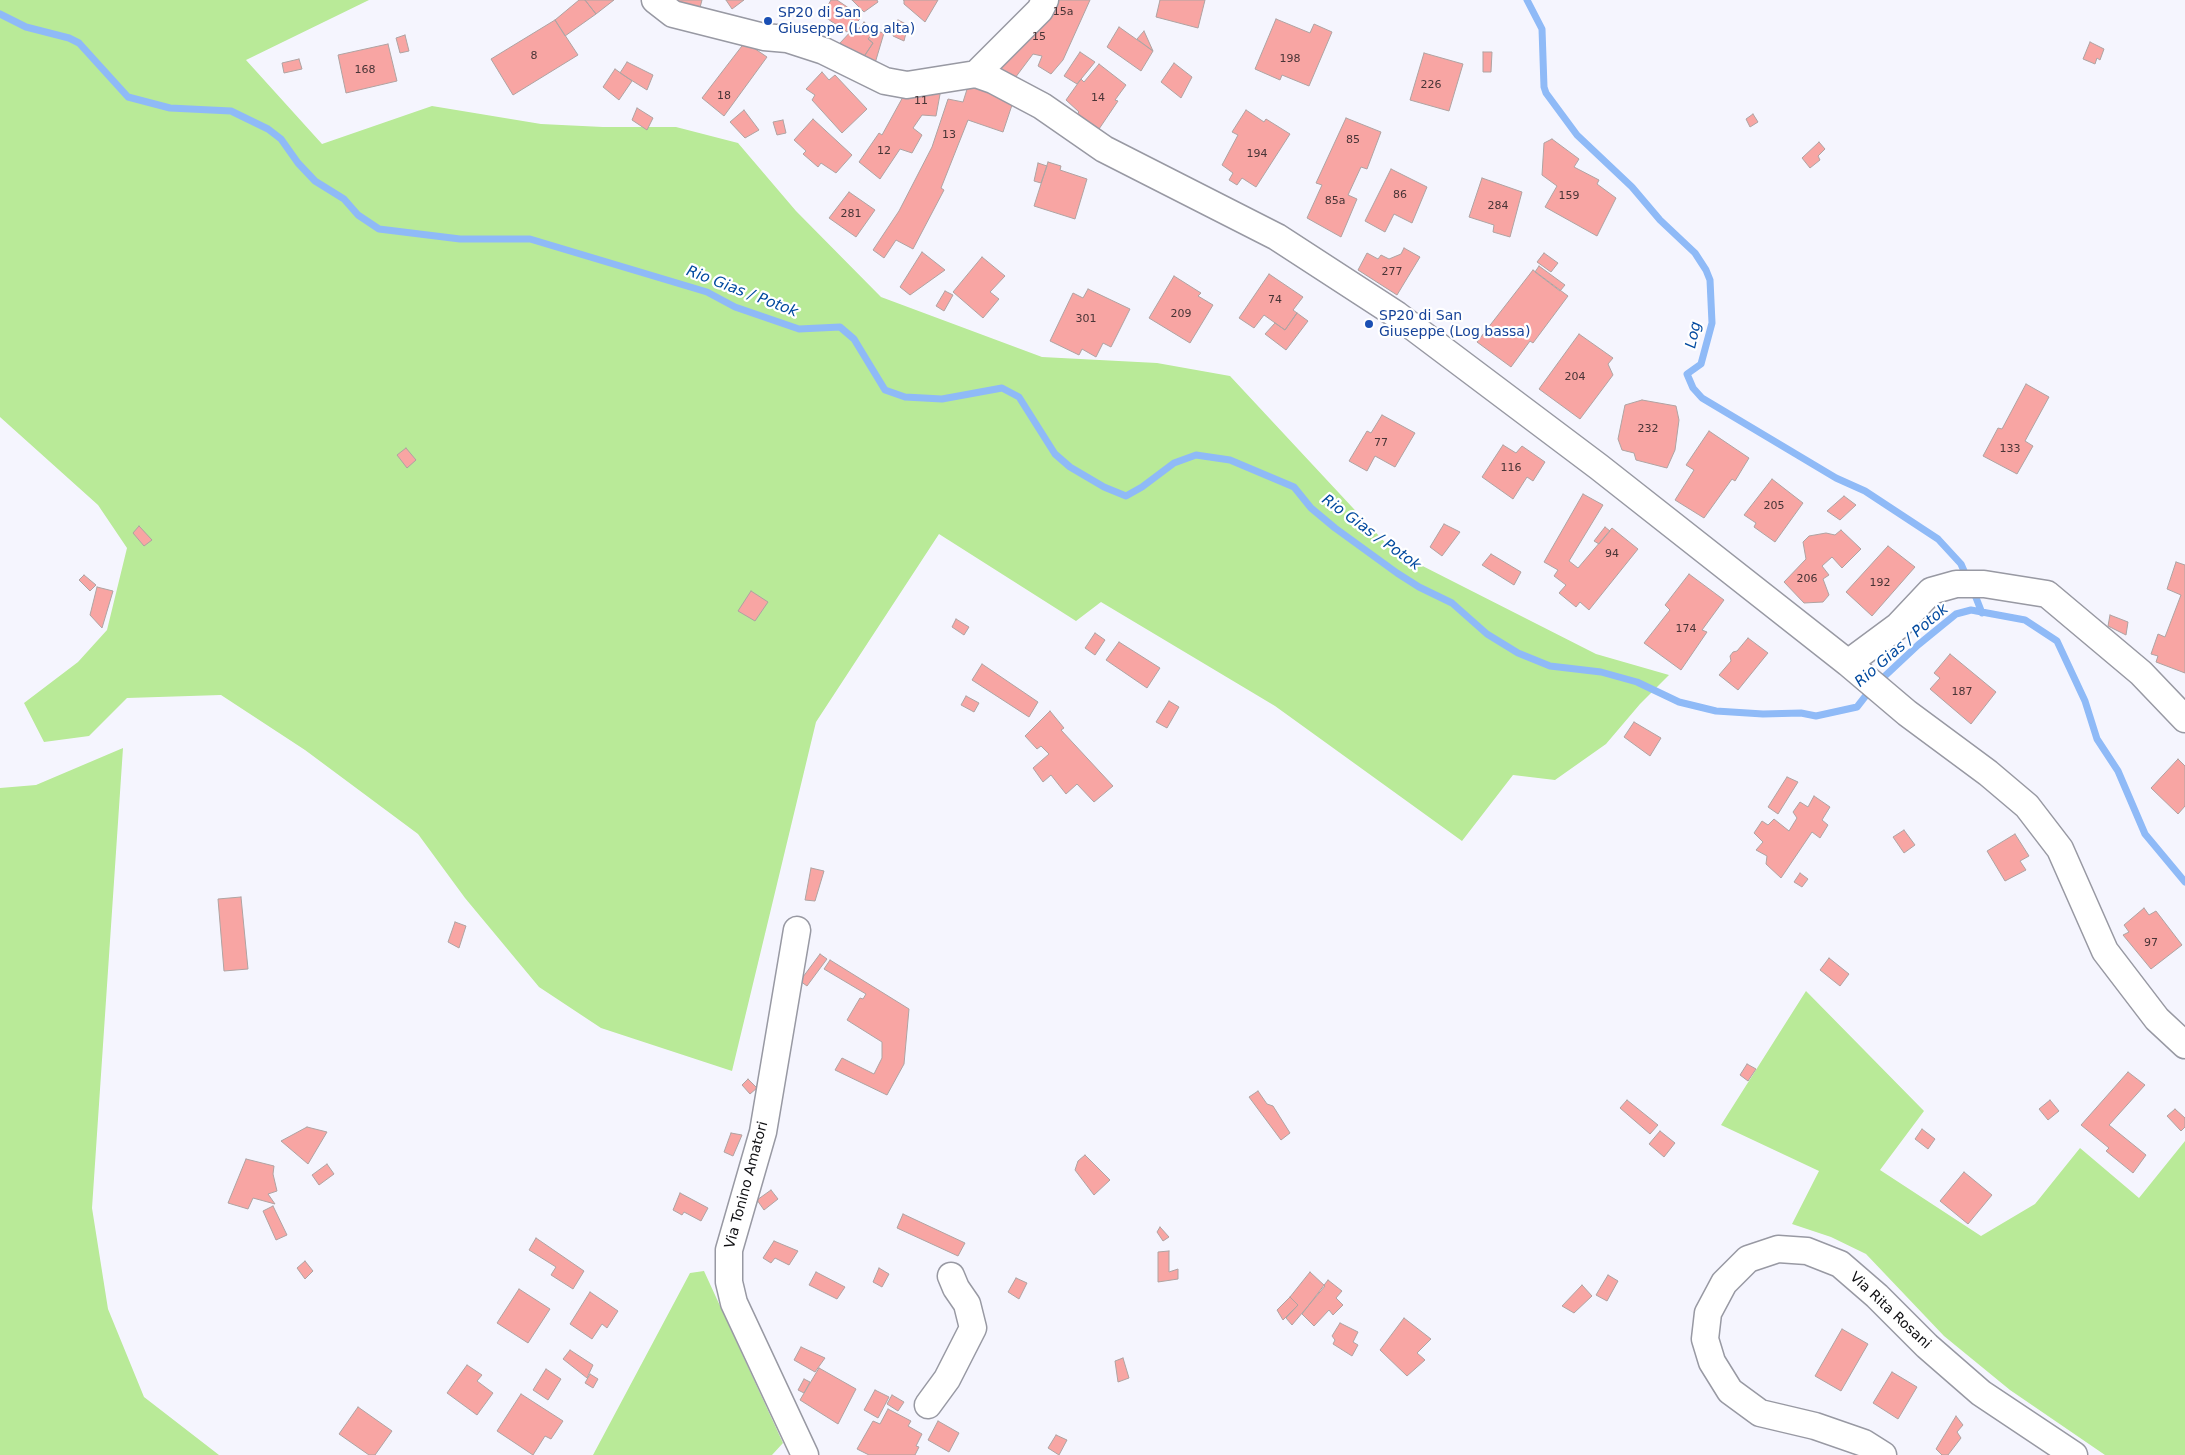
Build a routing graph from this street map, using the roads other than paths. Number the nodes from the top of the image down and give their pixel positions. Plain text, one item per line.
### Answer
1 (655, 0) edge
2 (1045, 0) edge
3 (976, 74) junction
4 (1848, 663) junction
5 (2185, 720) edge
6 (797, 930) dead end
7 (2185, 1044) edge
8 (951, 1276) dead end
9 (928, 1405) dead end
10 (798, 1452) edge
11 (1883, 1455) edge
12 (2074, 1455) edge

1 - 3 street
2 - 3 street
3 - 4 street
4 - 5 street
4 - 7 street
6 - 10 street, Via Tonino Amatori
8 - 9 street
11 - 12 street, Via Rita Rosani

